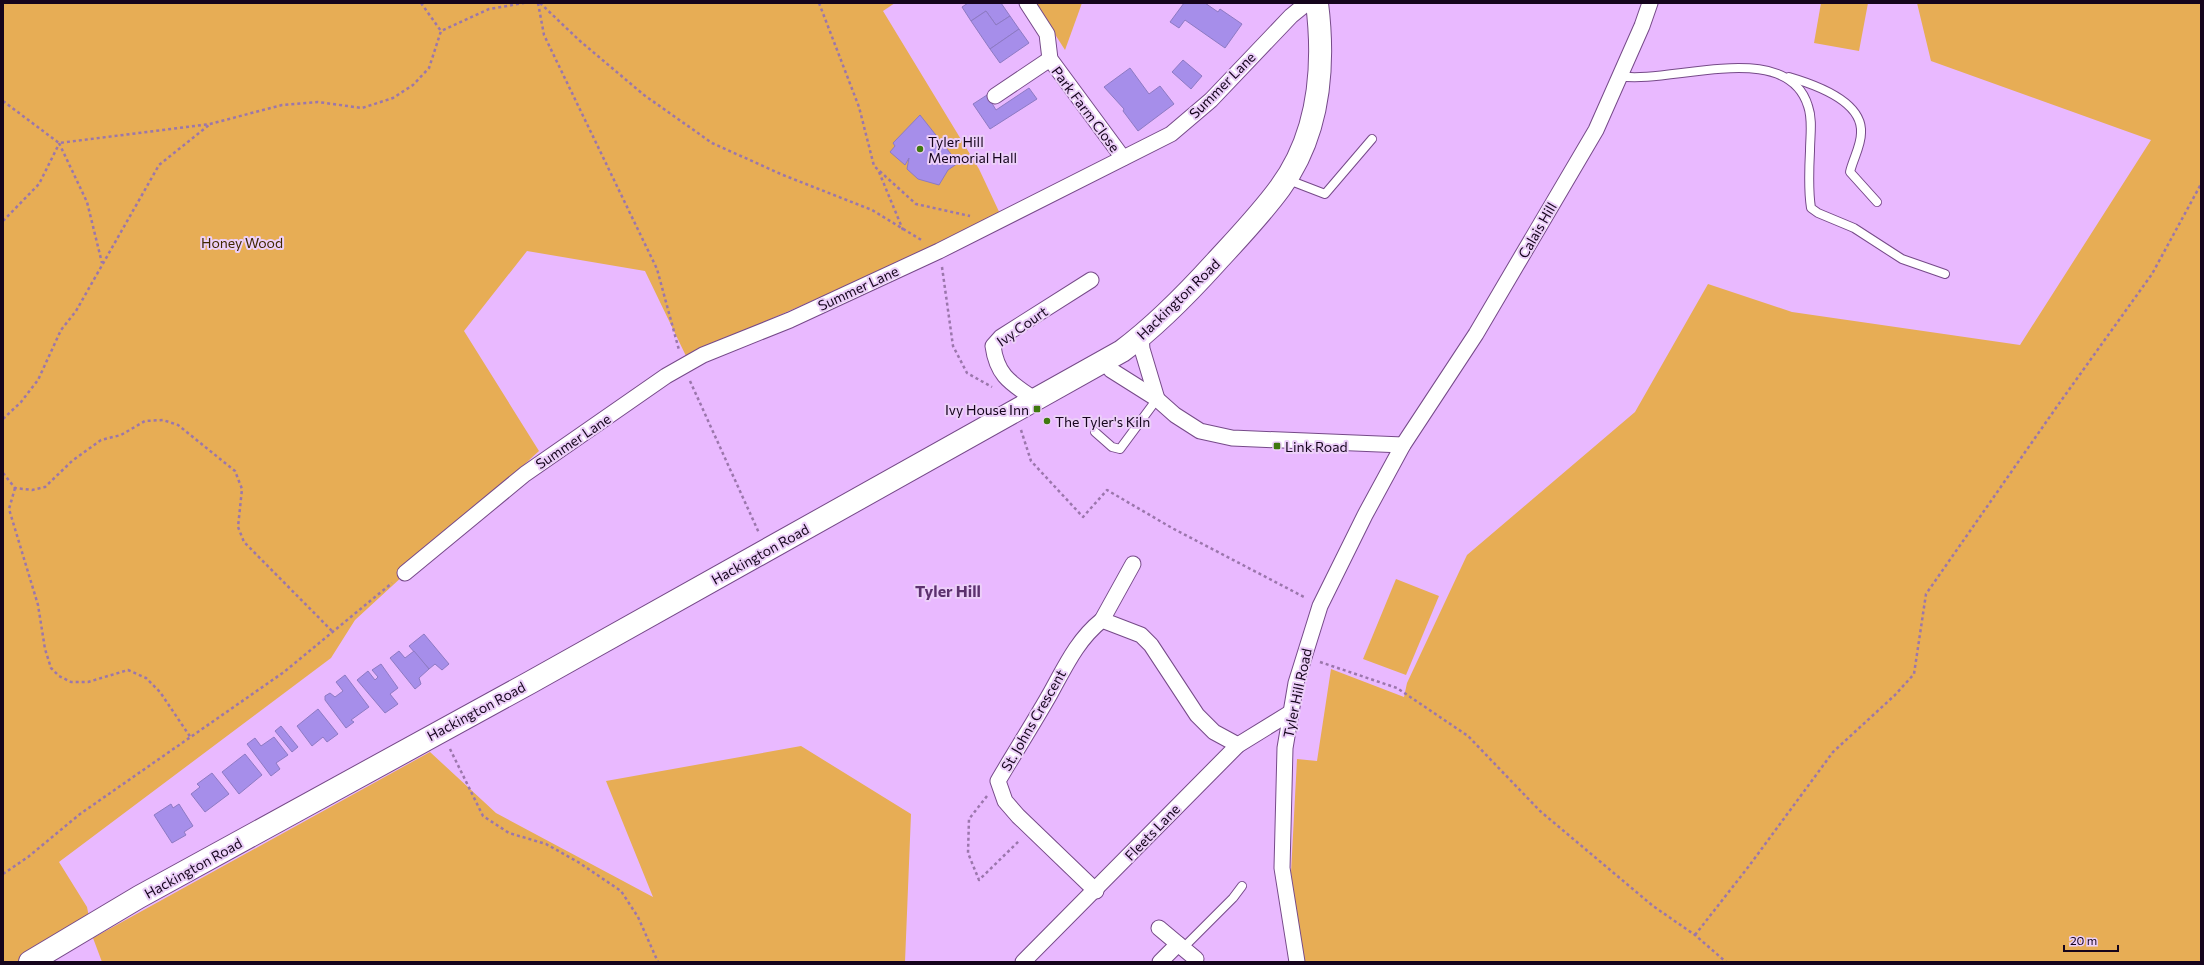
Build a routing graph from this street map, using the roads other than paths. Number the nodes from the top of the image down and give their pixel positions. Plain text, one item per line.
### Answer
1 (1027, 3) edge
2 (1307, 3) edge
3 (1317, 3) edge
4 (1650, 3) edge
5 (1050, 59) junction
6 (1778, 74) junction
7 (1619, 76) junction
8 (995, 96) dead end
9 (1372, 139) dead end
10 (1123, 158) junction
11 (1286, 179) junction
12 (1876, 202) dead end
13 (1945, 274) dead end
14 (1091, 280) dead end
15 (1141, 337) junction
16 (1104, 361) junction
17 (1034, 399) junction
18 (1157, 399) junction
19 (1095, 432) dead end
20 (1403, 445) junction
21 (1133, 564) dead end
22 (405, 573) road end
23 (1102, 620) junction
24 (1290, 713) junction
25 (1238, 745) junction
26 (1242, 886) dead end
27 (1096, 891) junction
28 (1159, 928) dead end
29 (1181, 946) junction
30 (1196, 959) dead end
31 (30, 962) edge
32 (1023, 962) edge
33 (1160, 962) edge
34 (1298, 962) edge

1 - 5 street, Park Farm Close
2 - 10 street, Summer Lane
3 - 11 street, Hackington Road
4 - 7 street, Calais Hill
5 - 8 street, Park Farm Close
5 - 10 street, Park Farm Close
6 - 7 lane
6 - 12 lane
6 - 13 lane
7 - 20 street, Calais Hill
9 - 11 lane
10 - 22 street, Summer Lane
11 - 15 street, Hackington Road
14 - 17 street, Ivy Court
15 - 16 street, Hackington Road
15 - 18 street
16 - 17 street, Hackington Road
16 - 18 street
17 - 31 street, Hackington Road
18 - 19 lane
18 - 20 street
20 - 24 street, Tyler Hill Road
21 - 23 street, St. Johns Crescent
23 - 25 street
23 - 27 street, St. Johns Crescent
24 - 25 street, Fleets Lane
24 - 34 street, Tyler Hill Road
25 - 27 street, Fleets Lane
26 - 29 lane
27 - 32 street, Fleets Lane
28 - 29 street
29 - 30 street
29 - 33 street

